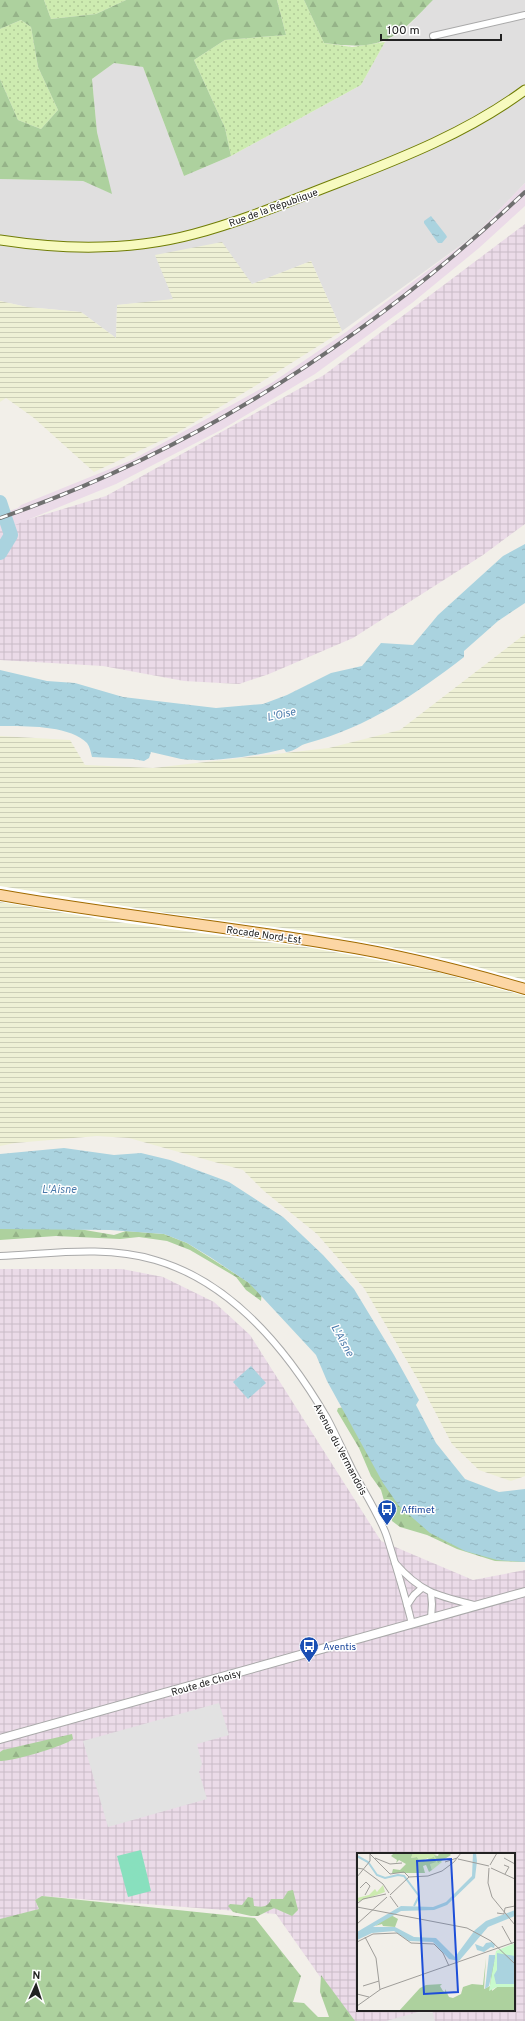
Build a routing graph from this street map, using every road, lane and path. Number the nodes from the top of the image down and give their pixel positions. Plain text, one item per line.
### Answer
1 (525, 15) edge
2 (432, 36) dead end
3 (525, 90) edge
4 (0, 240) edge
5 (0, 894) edge
6 (525, 989) edge
7 (0, 1256) edge
8 (393, 1560) junction
9 (422, 1588) junction
10 (525, 1592) edge
11 (431, 1593) junction
12 (407, 1605) junction
13 (476, 1606) junction
14 (431, 1619) junction
15 (412, 1624) junction
16 (0, 1739) edge

1 - 2 street
3 - 4 main road, Rue de la République
5 - 6 main road, Rocade Nord-Est
7 - 8 street, Avenue du Vermandois
8 - 9 street
8 - 12 street, Avenue du Vermandois
9 - 11 street
9 - 12 street
10 - 13 street, Route de Choisy
11 - 13 street
11 - 14 street
12 - 15 street, Avenue du Vermandois
13 - 14 street, Route de Choisy
14 - 15 street, Route de Choisy
15 - 16 street, Route de Choisy

